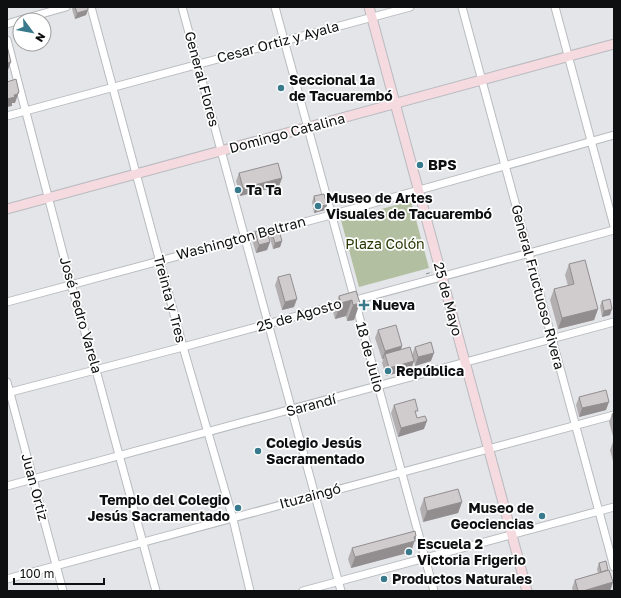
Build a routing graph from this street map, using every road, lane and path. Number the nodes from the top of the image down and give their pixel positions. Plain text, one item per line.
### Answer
1 (66, 7) edge
2 (91, 7) edge
3 (182, 7) edge
4 (275, 7) edge
5 (368, 7) edge
6 (410, 7) edge
7 (462, 7) edge
8 (555, 7) edge
9 (48, 12) edge
10 (371, 18) junction
11 (7, 40) edge
12 (284, 42) junction
13 (614, 44) edge
14 (569, 57) junction
15 (198, 64) junction
16 (482, 81) junction
17 (112, 87) junction
18 (395, 104) junction
19 (26, 111) junction
20 (7, 116) edge
21 (308, 127) junction
22 (614, 135) edge
23 (591, 141) junction
24 (222, 150) junction
25 (505, 164) junction
26 (136, 175) junction
27 (418, 190) junction
28 (48, 197) junction
29 (7, 209) edge
30 (331, 214) junction
31 (614, 226) edge
32 (614, 230) edge
33 (244, 238) junction
34 (528, 253) junction
35 (159, 260) junction
36 (442, 276) junction
37 (71, 284) junction
38 (355, 300) junction
39 (7, 302) edge
40 (614, 322) edge
41 (268, 324) junction
42 (553, 338) junction
43 (183, 347) junction
44 (466, 363) junction
45 (96, 370) junction
46 (7, 382) edge
47 (378, 386) junction
48 (8, 392) edge
49 (291, 410) junction
50 (614, 415) edge
51 (575, 425) junction
52 (208, 432) junction
53 (489, 449) junction
54 (119, 457) junction
55 (402, 472) junction
56 (32, 480) junction
57 (7, 486) edge
58 (315, 495) junction
59 (614, 507) edge
60 (599, 511) junction
61 (232, 518) junction
62 (512, 534) junction
63 (143, 542) junction
64 (425, 557) junction
65 (57, 565) junction
66 (614, 567) edge
67 (7, 579) edge
68 (338, 582) junction
69 (63, 591) edge
70 (156, 591) edge
71 (250, 591) edge
72 (303, 591) edge
73 (341, 591) edge
74 (434, 591) edge
75 (527, 591) edge

1 - 9 street
2 - 17 street, Treinta y Tres
3 - 15 street, General Flores
4 - 12 street, 18 de Julio
5 - 10 street, 25 de Mayo
6 - 10 street, Cesar Ortiz y Ayala
7 - 16 street, General Fructuoso Rivera
8 - 14 street
10 - 12 street, Cesar Ortiz y Ayala
10 - 18 street, 25 de Mayo
11 - 19 street, José Pedro Varela
12 - 15 street, Cesar Ortiz y Ayala
12 - 21 street, 18 de Julio
13 - 14 street, Domingo Catalina
14 - 16 street, Domingo Catalina
14 - 23 street
15 - 17 street, Cesar Ortiz y Ayala
15 - 24 street, General Flores
16 - 18 street, Domingo Catalina
16 - 25 street, General Fructuoso Rivera
17 - 19 street, Cesar Ortiz y Ayala
17 - 26 street, Treinta y Tres
18 - 21 street, Domingo Catalina
18 - 27 street, 25 de Mayo
19 - 20 street, Cesar Ortiz y Ayala
19 - 28 street, José Pedro Varela
21 - 24 street, Domingo Catalina
21 - 30 street, 18 de Julio
22 - 23 street, Washington Beltran
23 - 25 street, Washington Beltran
23 - 31 street
24 - 26 street, Domingo Catalina
24 - 33 street, General Flores
25 - 27 street, Washington Beltran
25 - 34 street, General Fructuoso Rivera
26 - 28 street, Domingo Catalina
26 - 35 street, Treinta y Tres
27 - 30 street, Washington Beltran
27 - 36 street, 25 de Mayo
28 - 29 street, Domingo Catalina
28 - 37 street, José Pedro Varela
30 - 33 street, Washington Beltran
30 - 38 street, 18 de Julio
32 - 34 street, 25 de Agosto
33 - 35 street, Washington Beltran
33 - 41 street, General Flores
34 - 36 street, 25 de Agosto
34 - 42 street, General Fructuoso Rivera
35 - 37 street, Washington Beltran
35 - 43 street, Treinta y Tres
36 - 38 street, 25 de Agosto
36 - 44 street, 25 de Mayo
37 - 39 street, Washington Beltran
37 - 45 street, José Pedro Varela
38 - 41 street, 25 de Agosto
38 - 47 street, 18 de Julio
40 - 42 street, Sarandí
41 - 43 street, 25 de Agosto
41 - 49 street, General Flores
42 - 44 street, Sarandí
42 - 51 street, General Fructuoso Rivera
43 - 45 street, 25 de Agosto
43 - 52 street, Treinta y Tres
44 - 47 street, Sarandí
44 - 53 street, 25 de Mayo
45 - 48 street, 25 de Agosto
45 - 54 street, José Pedro Varela
46 - 48 street, Juan Ortiz
47 - 49 street, Sarandí
47 - 55 street, 18 de Julio
48 - 56 street, Juan Ortiz
49 - 52 street, Sarandí
49 - 58 street, General Flores
50 - 51 street, Ituzaingó
51 - 53 street, Ituzaingó
51 - 60 street, General Fructuoso Rivera
52 - 54 street, Sarandí
52 - 61 street, Treinta y Tres
53 - 55 street, Ituzaingó
53 - 62 street, 25 de Mayo
54 - 56 street, Sarandí
54 - 63 street, José Pedro Varela
55 - 58 street, Ituzaingó
55 - 64 street, 18 de Julio
56 - 57 street, Sarandí
56 - 65 street, Juan Ortiz
58 - 61 street, Ituzaingó
58 - 68 street, General Flores
59 - 60 street
60 - 62 street
60 - 66 street, General Fructuoso Rivera
61 - 63 street, Ituzaingó
61 - 71 street, Treinta y Tres
62 - 64 street
62 - 75 street, 25 de Mayo
63 - 65 street, Ituzaingó
63 - 70 street, José Pedro Varela
64 - 68 street
64 - 74 street, 18 de Julio
65 - 67 street, Ituzaingó
65 - 69 street, Juan Ortiz
68 - 72 street
68 - 73 street, General Flores

